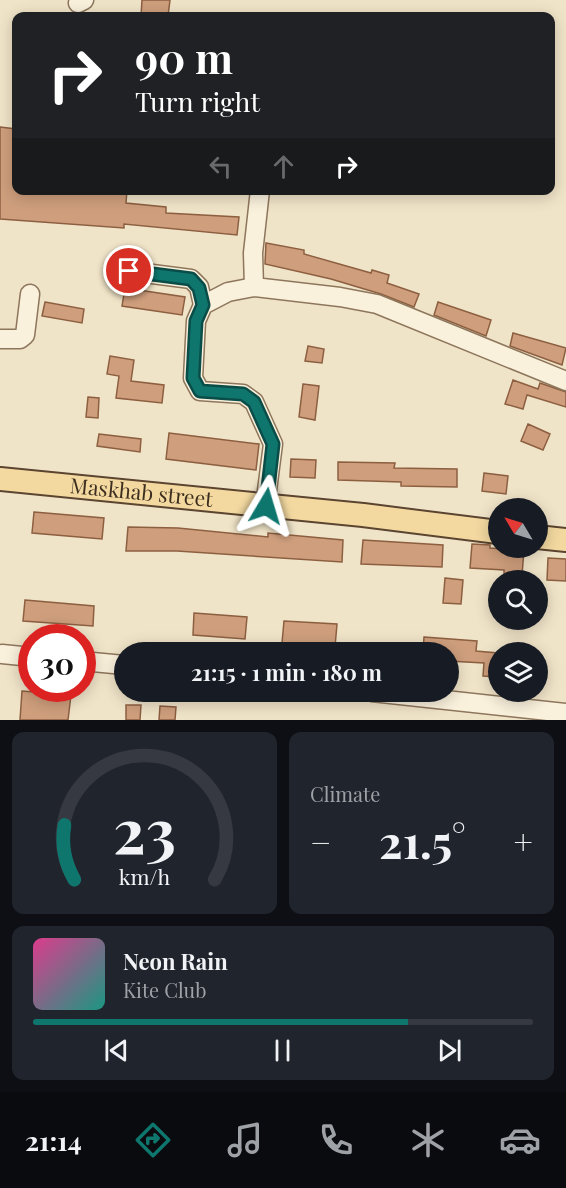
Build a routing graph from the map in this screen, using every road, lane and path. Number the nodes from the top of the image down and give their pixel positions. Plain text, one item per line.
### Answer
1 (259, 195) edge
2 (129, 271) dead end
3 (254, 287) junction
4 (30, 294) dead end
5 (203, 305) junction
6 (0, 339) edge
7 (566, 381) edge
8 (0, 479) edge
9 (266, 506) junction
10 (488, 531) edge
11 (548, 538) edge
12 (566, 540) edge
13 (2, 654) dead end
14 (18, 656) edge
15 (96, 662) edge
16 (114, 664) edge
17 (459, 701) edge
18 (566, 713) edge

1 - 3 street
2 - 5 street
3 - 5 street
3 - 7 street
4 - 6 street
5 - 9 street
8 - 9 main road, Maskhab street
9 - 10 main road, Maskhab street
11 - 12 main road
13 - 14 street
15 - 16 street
17 - 18 street

